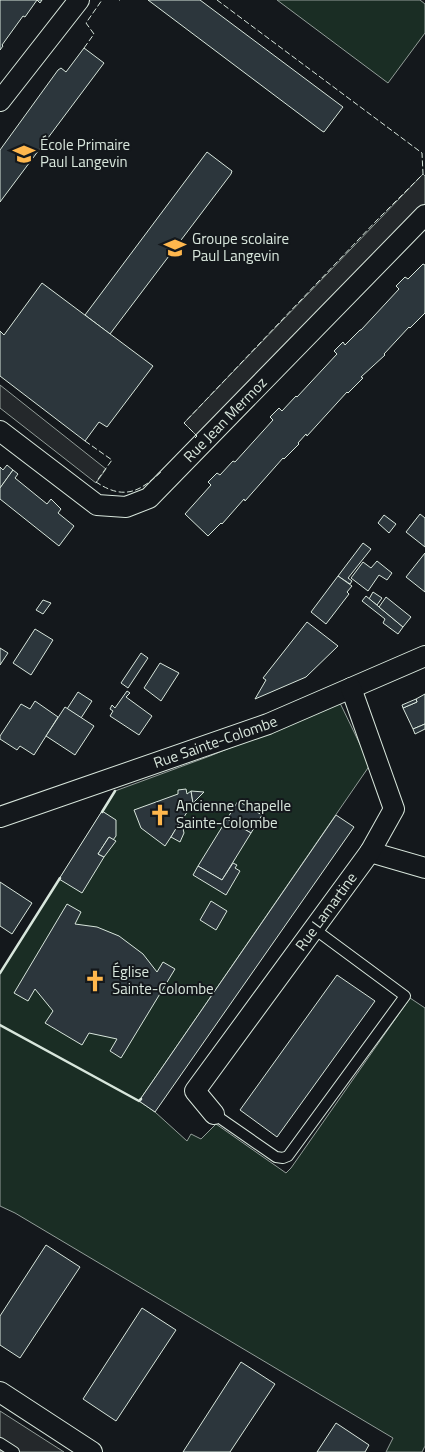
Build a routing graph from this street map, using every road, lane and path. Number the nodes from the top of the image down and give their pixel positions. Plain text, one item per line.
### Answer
1 (79, 0) edge
2 (0, 101) edge
3 (425, 215) edge
4 (0, 431) edge
5 (425, 656) edge
6 (351, 688) junction
7 (0, 817) edge
8 (370, 852) junction
9 (425, 868) edge
10 (312, 928) junction
11 (214, 1114) joint
12 (0, 1392) edge
13 (0, 1443) edge
14 (14, 1452) edge
15 (92, 1452) edge

1 - 2 street
3 - 4 street, Rue Jean Mermoz
5 - 6 street, Rue Sainte-Colombe
6 - 7 street, Rue Sainte-Colombe
6 - 8 street, Rue Lamartine
8 - 9 street
8 - 10 street, Rue Lamartine
10 - 11 street, Rue Lamartine
10 - 11 lane
12 - 15 street
13 - 14 lane

